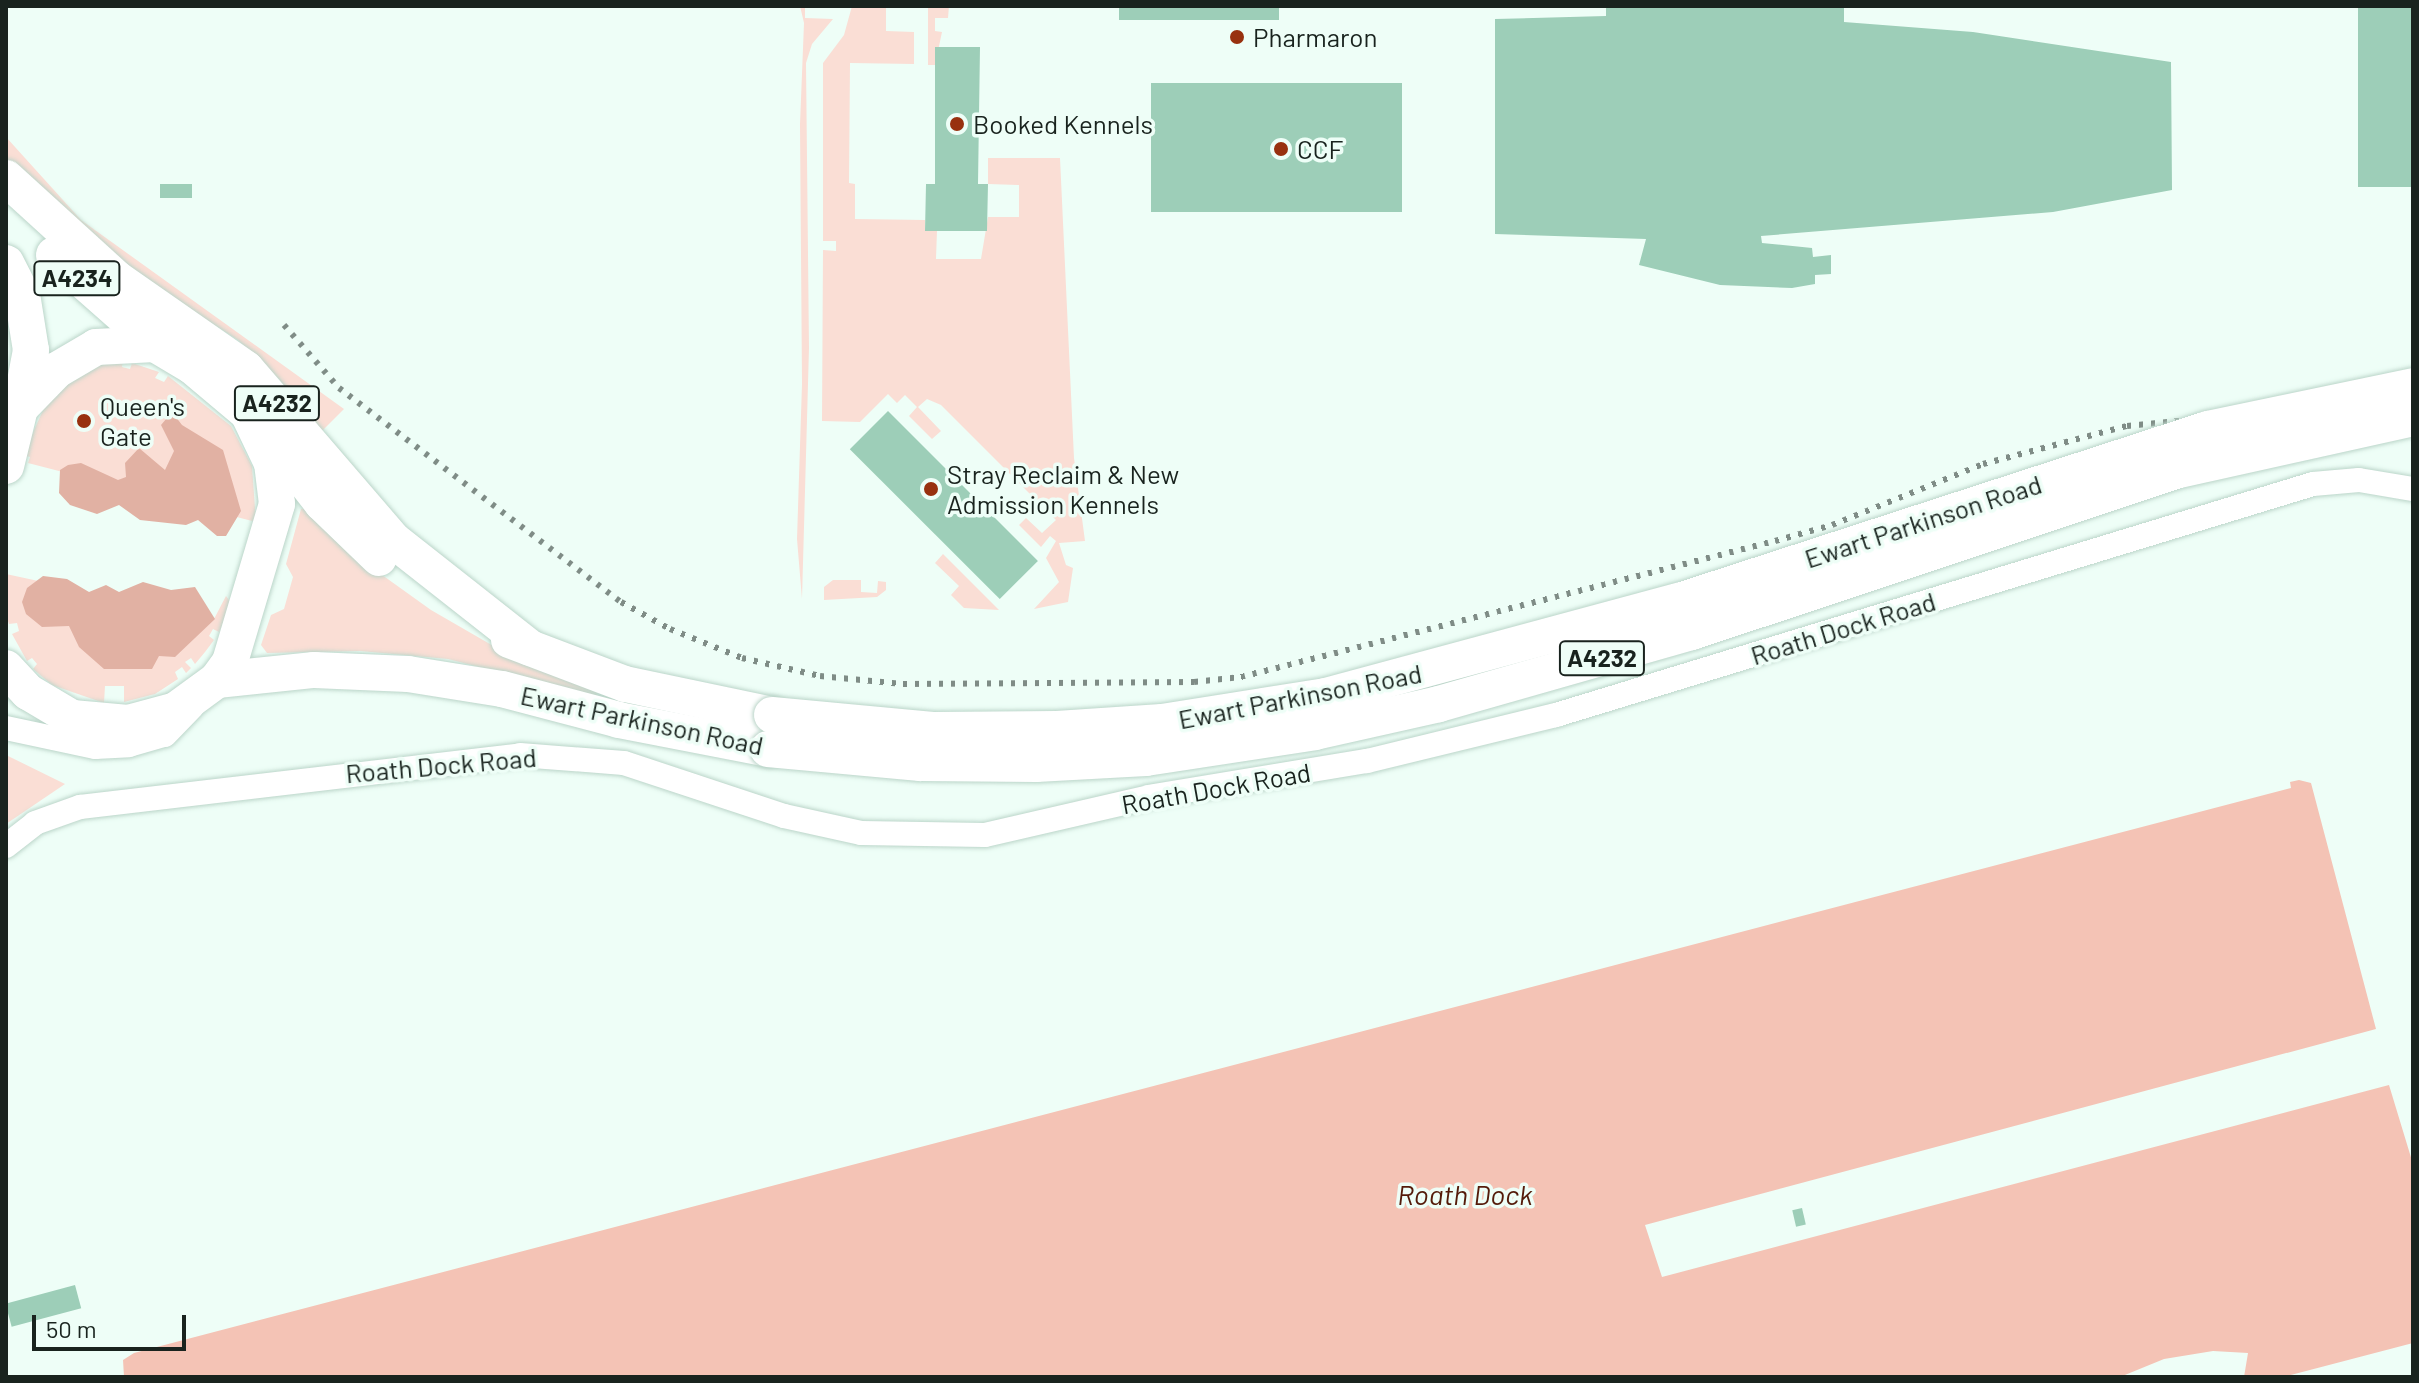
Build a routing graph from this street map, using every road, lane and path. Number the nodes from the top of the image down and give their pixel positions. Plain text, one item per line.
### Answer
1 (6, 178) edge
2 (6, 205) edge
3 (6, 263) edge
4 (155, 344) junction
5 (2413, 386) edge
6 (248, 413) junction
7 (13, 415) edge
8 (2413, 418) edge
9 (6, 466) edge
10 (2413, 489) edge
11 (530, 648) junction
12 (6, 668) edge
13 (209, 688) junction
14 (6, 728) edge
15 (770, 732) junction
16 (6, 846) edge

1 - 11 main road, A4232
2 - 4 main road, A4234
3 - 7 main road, A4234
4 - 6 main road
4 - 7 main road
5 - 15 main road, Ewart Parkinson Road / A4232, bridge
6 - 11 main road, Ewart Parkinson Road / A4232
6 - 13 main road
7 - 9 main road
8 - 15 main road, Ewart Parkinson Road / A4232, bridge
10 - 16 street, Roath Dock Road
11 - 15 main road, Ewart Parkinson Road / A4232
12 - 13 main road, Ewart Parkinson Road
13 - 14 street
13 - 15 main road, Ewart Parkinson Road / A4232

